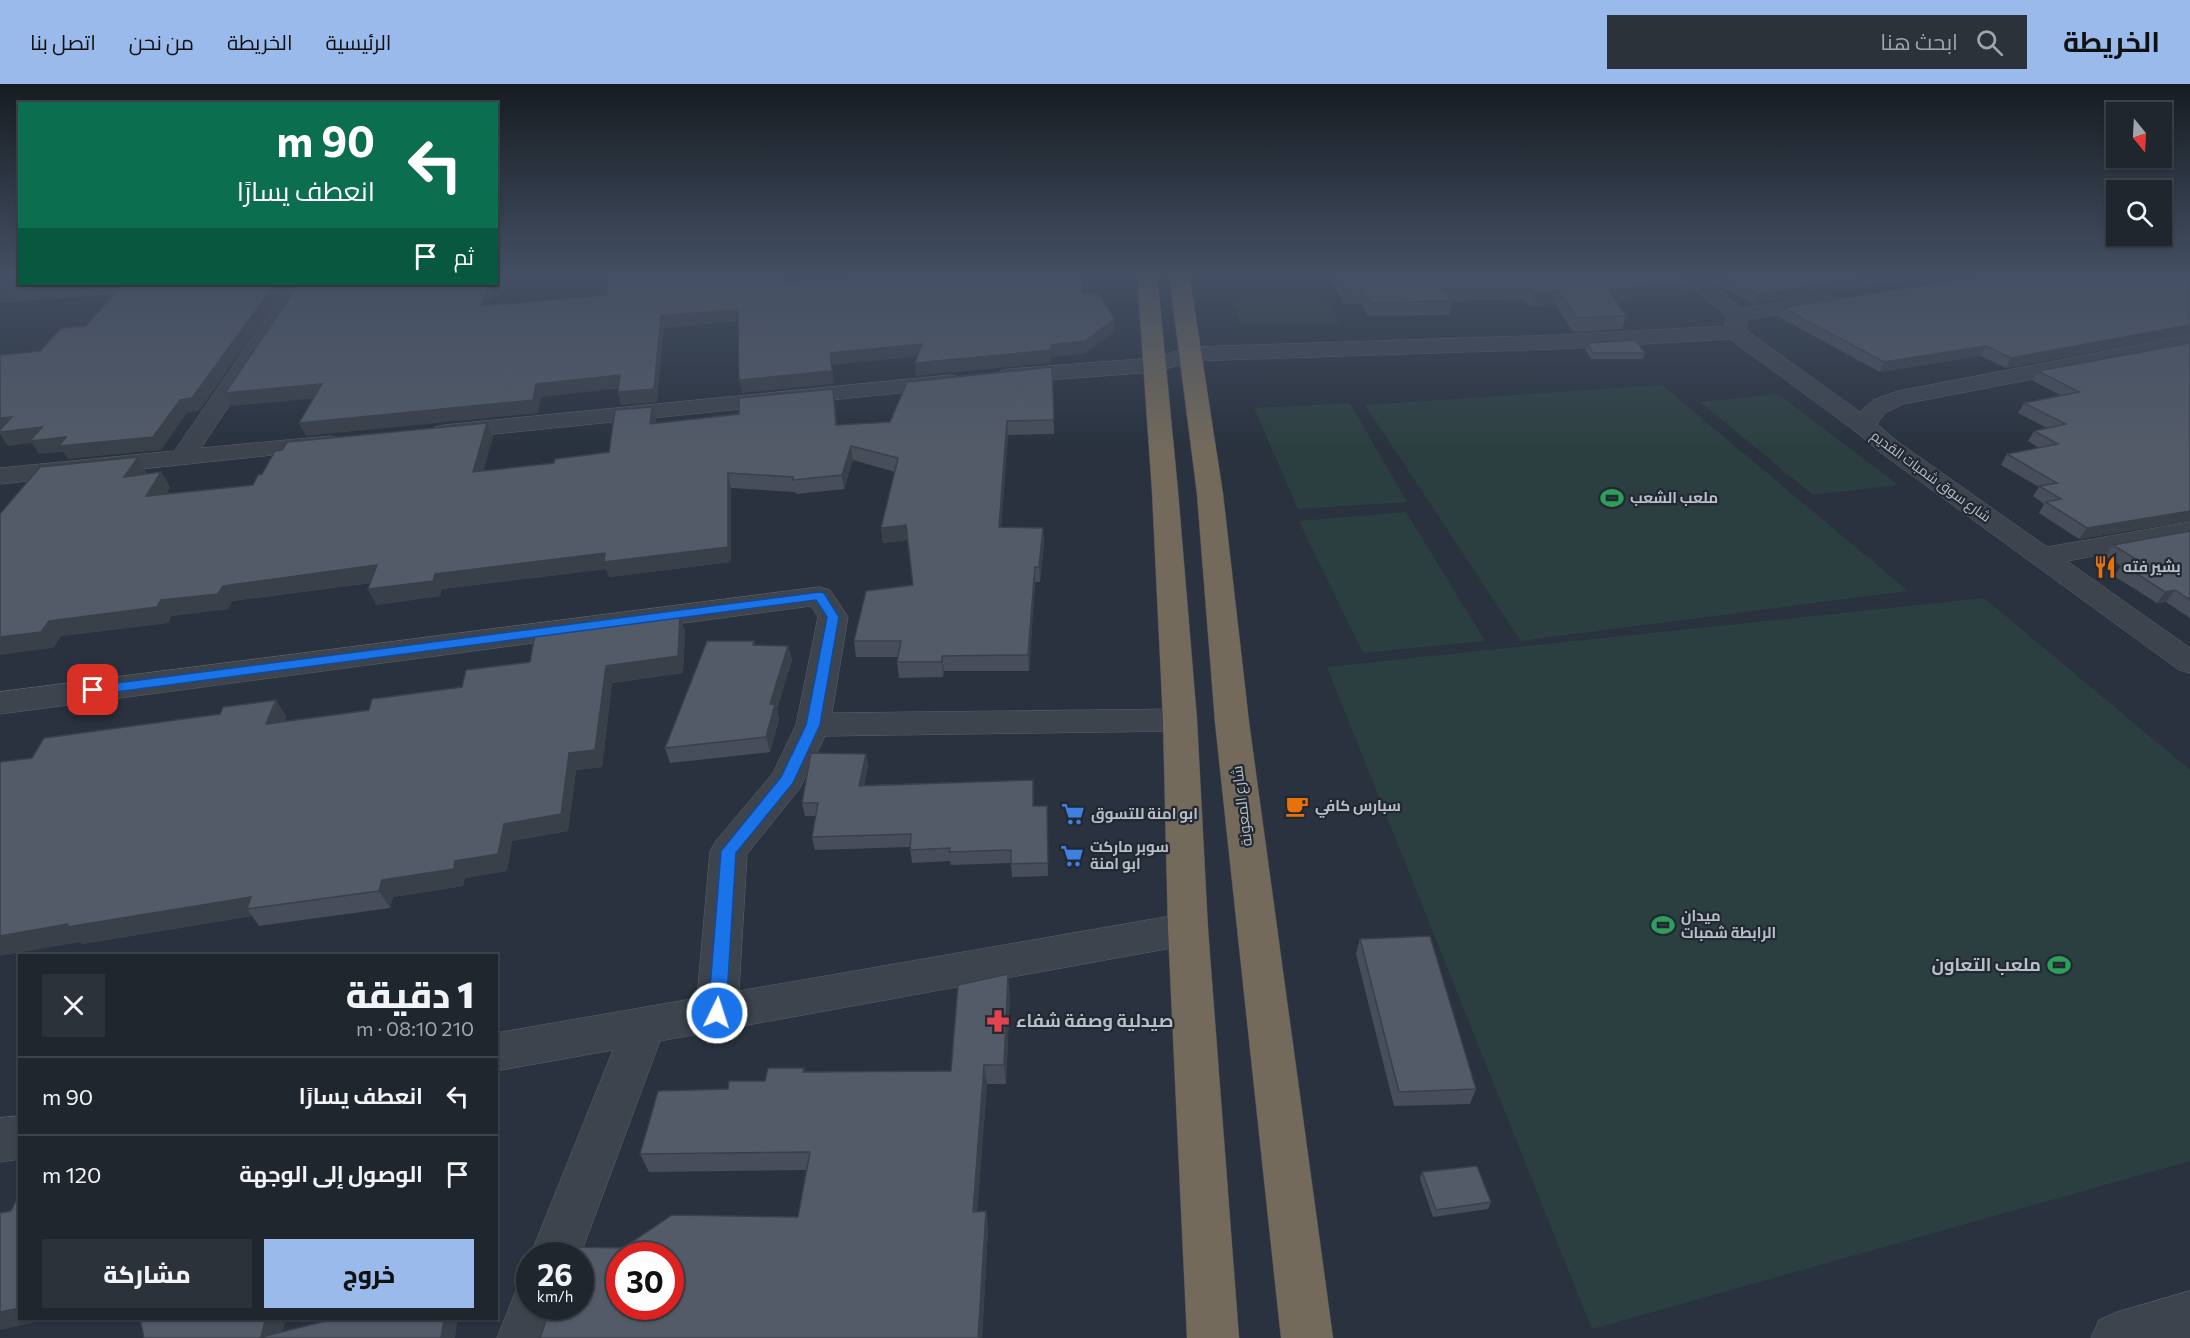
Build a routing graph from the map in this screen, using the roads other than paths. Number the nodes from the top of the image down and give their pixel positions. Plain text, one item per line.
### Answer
1 (268, 332) edge
2 (1152, 332) edge
3 (1188, 332) edge
4 (1661, 332) edge
5 (1745, 332) edge
6 (2190, 342) edge
7 (1191, 354) junction
8 (1155, 365) junction
9 (1864, 426) junction
10 (420, 434) edge
11 (349, 441) edge
12 (182, 458) junction
13 (0, 476) edge
14 (2190, 530) edge
15 (2041, 556) junction
16 (2190, 663) edge
17 (0, 703) edge
18 (1180, 720) junction
19 (813, 725) junction
20 (1188, 929) junction
21 (717, 1013) junction
22 (644, 1026) junction
23 (498, 1052) edge
24 (18, 1137) edge
25 (0, 1140) edge
26 (560, 1242) edge
27 (2190, 1317) edge
28 (530, 1320) edge
29 (523, 1338) edge
30 (1213, 1338) edge
31 (1307, 1338) edge
32 (2117, 1338) edge

1 - 12 street
2 - 8 highway
3 - 7 highway, شارع المعونة
4 - 7 street
5 - 9 street
6 - 9 street, شارع سوق شمبات القديم
7 - 8 street
7 - 31 highway, شارع المعونة
8 - 10 street
8 - 18 highway
9 - 15 street, شارع سوق شمبات القديم
11 - 12 street
12 - 13 street
14 - 15 street
15 - 16 street, شارع سوق شمبات القديم
17 - 19 street
18 - 19 street
18 - 20 highway
19 - 21 street
20 - 21 street
20 - 30 highway
21 - 22 street
22 - 23 street
22 - 26 street
24 - 25 street
27 - 32 street
28 - 29 street

